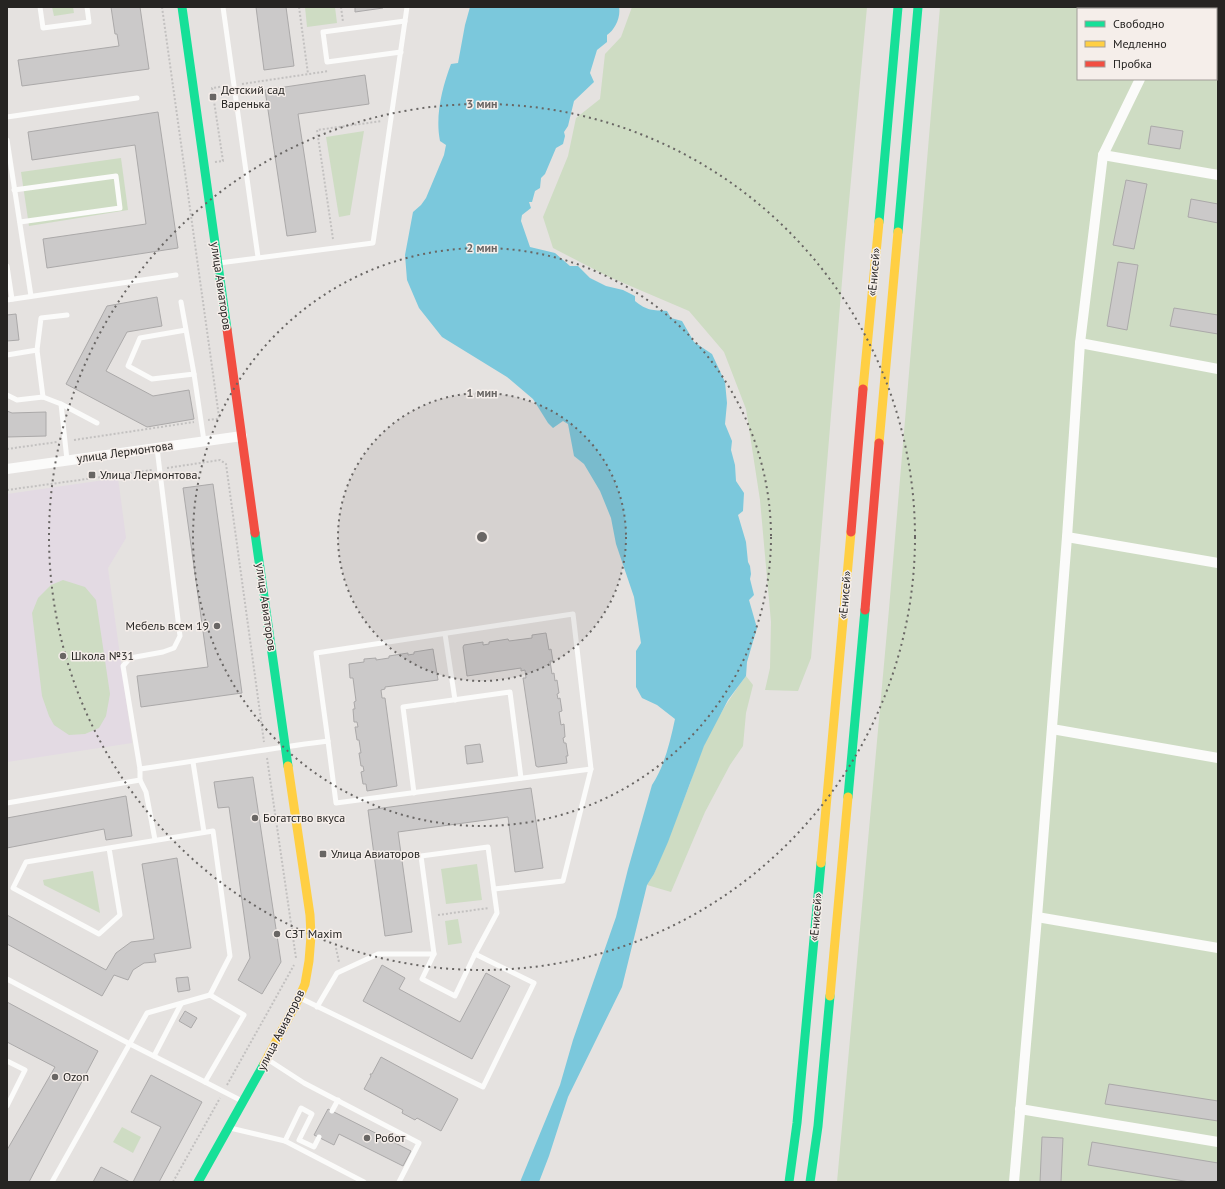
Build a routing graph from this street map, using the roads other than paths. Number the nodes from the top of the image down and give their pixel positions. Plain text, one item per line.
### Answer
1 (40, 7) edge
2 (87, 7) edge
3 (182, 7) edge
4 (223, 7) edge
5 (407, 7) edge
6 (898, 7) edge
7 (918, 7) edge
8 (405, 21) junction
9 (400, 52) junction
10 (1140, 80) edge
11 (137, 98) dead end
12 (7, 117) edge
13 (7, 140) edge
14 (1103, 155) junction
15 (1218, 175) edge
16 (14, 190) junction
17 (20, 222) junction
18 (258, 257) junction
19 (218, 263) junction
20 (7, 266) edge
21 (176, 276) dead end
22 (31, 296) junction
23 (10, 299) edge
24 (181, 302) dead end
25 (67, 314) dead end
26 (186, 330) junction
27 (1080, 343) junction
28 (37, 350) junction
29 (7, 355) edge
30 (1218, 369) edge
31 (194, 374) junction
32 (7, 395) edge
33 (43, 397) junction
34 (61, 404) junction
35 (97, 424) dead end
36 (242, 436) junction
37 (204, 441) junction
38 (157, 448) junction
39 (67, 460) junction
40 (7, 469) edge
41 (1067, 537) junction
42 (1218, 563) edge
43 (445, 634) junction
44 (455, 700) junction
45 (1052, 728) junction
46 (328, 741) junction
47 (285, 746) junction
48 (1218, 758) edge
49 (193, 762) junction
50 (140, 769) junction
51 (591, 769) junction
52 (522, 778) junction
53 (140, 780) junction
54 (414, 793) junction
55 (7, 803) edge
56 (204, 832) junction
57 (155, 840) junction
58 (109, 848) junction
59 (494, 889) junction
60 (1038, 917) junction
61 (1218, 948) edge
62 (434, 954) junction
63 (475, 954) junction
64 (7, 979) edge
65 (210, 995) junction
66 (299, 998) junction
67 (181, 1004) junction
68 (317, 1007) junction
69 (130, 1044) junction
70 (154, 1056) junction
71 (267, 1059) junction
72 (7, 1061) edge
73 (206, 1082) junction
74 (338, 1100) junction
75 (242, 1101) junction
76 (7, 1106) edge
77 (1020, 1109) junction
78 (332, 1111) dead end
79 (228, 1127) junction
80 (319, 1137) dead end
81 (285, 1141) junction
82 (1218, 1142) edge
83 (52, 1182) edge
84 (198, 1182) edge
85 (364, 1182) edge
86 (399, 1182) edge
87 (789, 1182) edge
88 (810, 1182) edge
89 (1014, 1182) edge

1 - 2 lane
3 - 19 main road, улица Авиаторов
4 - 18 lane
5 - 8 lane
6 - 87 main road, «Енисей»
7 - 88 main road, «Енисей»
8 - 9 lane
8 - 9 lane
9 - 18 lane
10 - 14 street
11 - 12 lane
13 - 16 lane
14 - 15 street
14 - 27 street
16 - 17 lane
16 - 17 lane
17 - 22 lane
18 - 19 lane
19 - 36 main road, улица Авиаторов
20 - 23 lane
21 - 22 lane
22 - 23 lane
24 - 26 lane
25 - 28 lane
26 - 31 lane
26 - 31 lane
27 - 30 street
27 - 41 street
28 - 29 lane
28 - 33 lane
31 - 37 lane
32 - 33 lane
33 - 34 lane
34 - 35 lane
34 - 39 lane
36 - 37 street, улица Лермонтова
36 - 47 main road, улица Авиаторов
37 - 38 street, улица Лермонтова
38 - 39 street, улица Лермонтова
38 - 50 lane
39 - 40 street, улица Лермонтова
41 - 42 street
41 - 45 street
43 - 44 lane
43 - 46 lane
43 - 51 lane
44 - 52 lane
44 - 54 lane
45 - 48 street
45 - 60 street
46 - 47 lane
46 - 54 lane
47 - 49 lane
47 - 66 main road, улица Авиаторов
49 - 50 lane
49 - 56 lane
50 - 53 lane
51 - 52 lane
51 - 59 lane
52 - 54 lane
53 - 55 lane
53 - 57 lane
56 - 57 lane
56 - 65 lane
57 - 58 lane
58 - 58 lane
59 - 62 lane
59 - 63 lane
60 - 61 street
60 - 77 street
62 - 63 lane
62 - 68 lane
63 - 68 lane
64 - 69 lane
65 - 67 lane
65 - 73 lane
66 - 68 lane
66 - 71 main road, улица Авиаторов
67 - 69 lane
67 - 70 lane
69 - 70 lane
69 - 83 lane
70 - 73 lane
71 - 74 lane
71 - 75 main road, улица Авиаторов
72 - 76 lane
73 - 75 lane
74 - 78 lane
74 - 86 lane
75 - 79 main road, улица Авиаторов
77 - 82 street
77 - 89 street
79 - 81 lane
79 - 84 main road, улица Авиаторов
80 - 81 lane
81 - 85 lane

